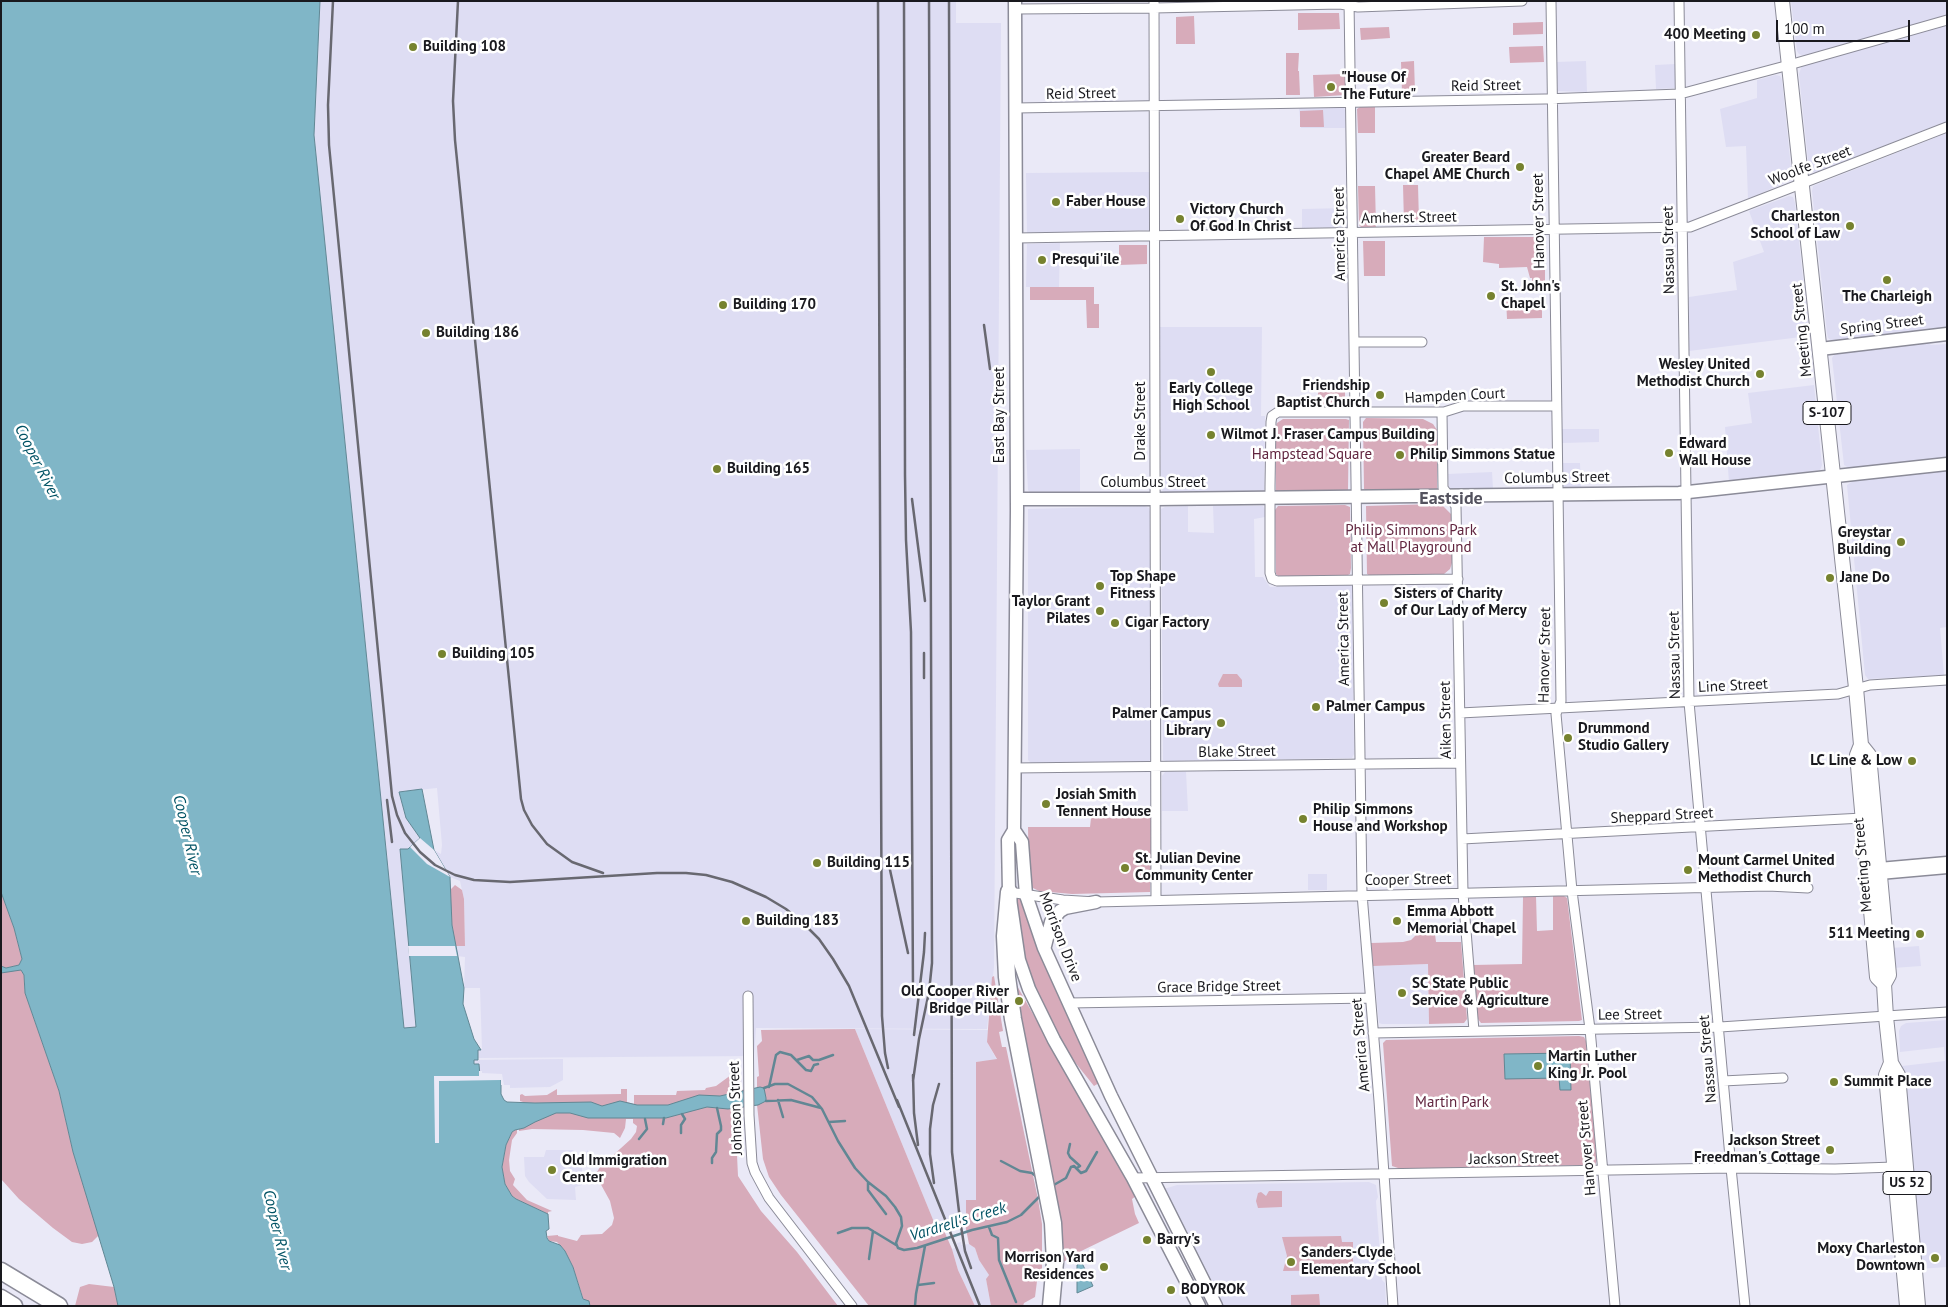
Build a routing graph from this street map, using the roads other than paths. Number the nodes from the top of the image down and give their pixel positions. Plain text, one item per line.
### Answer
1 (1522, 1) edge
2 (1551, 1) edge
3 (1679, 1) edge
4 (1782, 1) edge
5 (1349, 4) edge
6 (1015, 5) edge
7 (1154, 5) edge
8 (1947, 20) edge
9 (1789, 65) junction
10 (1680, 94) junction
11 (1552, 98) junction
12 (1351, 103) junction
13 (1154, 106) junction
14 (1016, 108) junction
15 (1947, 127) edge
16 (1802, 184) junction
17 (1683, 227) junction
18 (1553, 229) junction
19 (1354, 232) junction
20 (1154, 236) junction
21 (1016, 238) junction
22 (1947, 334) edge
23 (1355, 342) junction
24 (1422, 342) dead end
25 (1820, 349) junction
26 (1556, 406) junction
27 (1442, 412) junction
28 (1356, 413) junction
29 (1947, 464) edge
30 (1834, 477) junction
31 (1686, 493) junction
32 (1558, 495) junction
33 (1449, 496) junction
34 (1357, 497) junction
35 (1270, 498) junction
36 (1017, 499) junction
37 (1155, 499) junction
38 (1458, 579) junction
39 (1357, 581) junction
40 (1947, 680) edge
41 (1856, 688) junction
42 (1690, 702) junction
43 (1559, 708) junction
44 (1460, 713) junction
45 (1861, 745) junction
46 (1460, 763) junction
47 (1359, 764) junction
48 (1157, 767) junction
49 (1014, 768) junction
50 (1863, 818) junction
51 (1702, 827) junction
52 (1014, 830) junction
53 (1567, 834) junction
54 (1462, 839) junction
55 (1947, 864) edge
56 (1874, 872) junction
57 (1707, 887) junction
58 (1808, 888) dead end
59 (1572, 890) junction
60 (1009, 892) junction
61 (1463, 893) junction
62 (1362, 894) junction
63 (1026, 895) junction
64 (1156, 900) junction
65 (1096, 902) junction
66 (1044, 948) junction
67 (748, 996) dead end
68 (1370, 998) junction
69 (1069, 1003) junction
70 (1947, 1012) edge
71 (1886, 1017) junction
72 (1720, 1027) junction
73 (1590, 1029) junction
74 (1474, 1031) junction
75 (1373, 1033) junction
76 (1891, 1063) junction
77 (1783, 1078) dead end
78 (1724, 1081) junction
79 (1894, 1167) junction
80 (1731, 1168) junction
81 (1603, 1172) junction
82 (1383, 1175) junction
83 (1133, 1178) junction
84 (1151, 1178) junction
85 (1, 1270) edge
86 (1, 1298) edge
87 (14, 1306) edge
88 (59, 1306) edge
89 (852, 1306) edge
90 (1051, 1306) edge
91 (1200, 1306) edge
92 (1216, 1306) edge
93 (1393, 1306) edge
94 (1615, 1306) edge
95 (1745, 1306) edge
96 (1907, 1306) edge
97 (1918, 1306) edge

1 - 5 street
2 - 11 street, Hanover Street
3 - 10 street, Nassau Street
4 - 9 main road, Meeting Street / S-107
5 - 7 street
5 - 12 street, America Street
6 - 7 street
6 - 14 main road, East Bay Street
7 - 13 street, Drake Street
8 - 9 street, Reid Street
9 - 10 street, Reid Street
9 - 16 main road, Meeting Street / S-107
10 - 11 street, Reid Street
10 - 17 street, Nassau Street
11 - 12 street, Reid Street
11 - 18 street, Hanover Street
12 - 13 street, Reid Street
12 - 19 street, America Street
13 - 14 street, Reid Street
13 - 20 street, Drake Street
14 - 21 main road, East Bay Street
15 - 16 street, Woolfe Street
16 - 17 street, Woolfe Street
16 - 25 main road, Meeting Street / S-107
17 - 18 street, Amherst Street
17 - 31 street, Nassau Street
18 - 19 street, Amherst Street
18 - 26 street, Hanover Street
19 - 20 street, Amherst Street
19 - 23 street, America Street
20 - 21 street, Amherst Street
20 - 37 street, Drake Street
21 - 36 main road, East Bay Street
22 - 25 main road, Spring Street
23 - 24 street
23 - 28 street, America Street
25 - 30 main road, Meeting Street / S-107
26 - 27 street, Hampden Court
26 - 32 street, Hanover Street
27 - 28 street, Hampden Court
27 - 33 street, Aiken Street
28 - 34 street, America Street
28 - 35 street, Hampden Court
29 - 30 main road, Columbus Street
30 - 31 main road, Columbus Street
30 - 41 main road, Meeting Street / S-107
31 - 32 main road, Columbus Street
31 - 42 street, Nassau Street
32 - 33 main road, Columbus Street
32 - 43 street, Hanover Street
33 - 34 main road, Columbus Street
33 - 38 street, Aiken Street
34 - 35 main road, Columbus Street
34 - 39 street, America Street
35 - 37 main road, Columbus Street
35 - 39 street
36 - 37 main road, Columbus Street
36 - 49 main road, East Bay Street
37 - 48 street, Drake Street
38 - 39 street
38 - 44 street, Aiken Street
39 - 47 street, America Street
40 - 41 street, Line Street
41 - 42 street, Line Street
41 - 45 main road, Meeting Street / US 52
42 - 43 street, Line Street
42 - 51 street, Nassau Street
43 - 44 street, Line Street
43 - 53 street, Hanover Street
44 - 46 street, Aiken Street
45 - 50 main road, Meeting Street / US 52
45 - 56 main road, Meeting Street / US 52
46 - 47 street, Blake Street
46 - 54 street, Aiken Street
47 - 48 street, Blake Street
47 - 62 street, America Street
48 - 49 street, Blake Street
48 - 64 street, Drake Street
49 - 52 main road, East Bay Street
50 - 51 street, Sheppard Street
50 - 56 main road, Meeting Street / US 52
51 - 53 street, Sheppard Street
51 - 57 street, Nassau Street
52 - 60 main road
52 - 63 main road, Morrison Drive
53 - 54 street, Sheppard Street
53 - 59 street, Hanover Street
54 - 61 street, Aiken Street
55 - 56 highway
56 - 71 main road, Meeting Street / US 52
57 - 58 street, Cooper Street
57 - 59 street, Cooper Street
57 - 72 street, Nassau Street
59 - 61 street, Cooper Street
59 - 73 street, Hanover Street
60 - 63 street, Cooper Street
60 - 83 main road
60 - 90 highway
61 - 62 street, Cooper Street
61 - 74 street, Aiken Street
62 - 64 street, Cooper Street
62 - 68 street, America Street
63 - 65 street, Cooper Street
63 - 66 main road, Morrison Drive
64 - 65 street, Cooper Street
65 - 66 main road
66 - 69 main road, Morrison Drive
67 - 89 street, Johnson Street
68 - 69 street, Grace Bridge Street
68 - 75 street, America Street
69 - 84 main road, Morrison Drive
70 - 71 street, Lee Street
71 - 72 street, Lee Street
71 - 76 main road, Meeting Street / US 52
72 - 73 street, Lee Street
72 - 78 street, Nassau Street
73 - 74 street, Lee Street
73 - 81 street, Hanover Street
74 - 75 street, Lee Street
75 - 82 street, America Street
76 - 79 main road, Meeting Street / US 52
76 - 97 main road, Meeting Street / US 52
77 - 78 street
78 - 80 street, Nassau Street
79 - 80 street, Jackson Street
79 - 96 main road, Meeting Street / US 52
80 - 81 street, Jackson Street
80 - 95 street, Nassau Street
81 - 82 street, Jackson Street
81 - 94 street, Hanover Street
82 - 84 street, Jackson Street
82 - 93 street, America Street
83 - 84 street, Jackson Street
83 - 91 main road
84 - 92 main road, Morrison Drive
85 - 88 highway
86 - 87 highway

